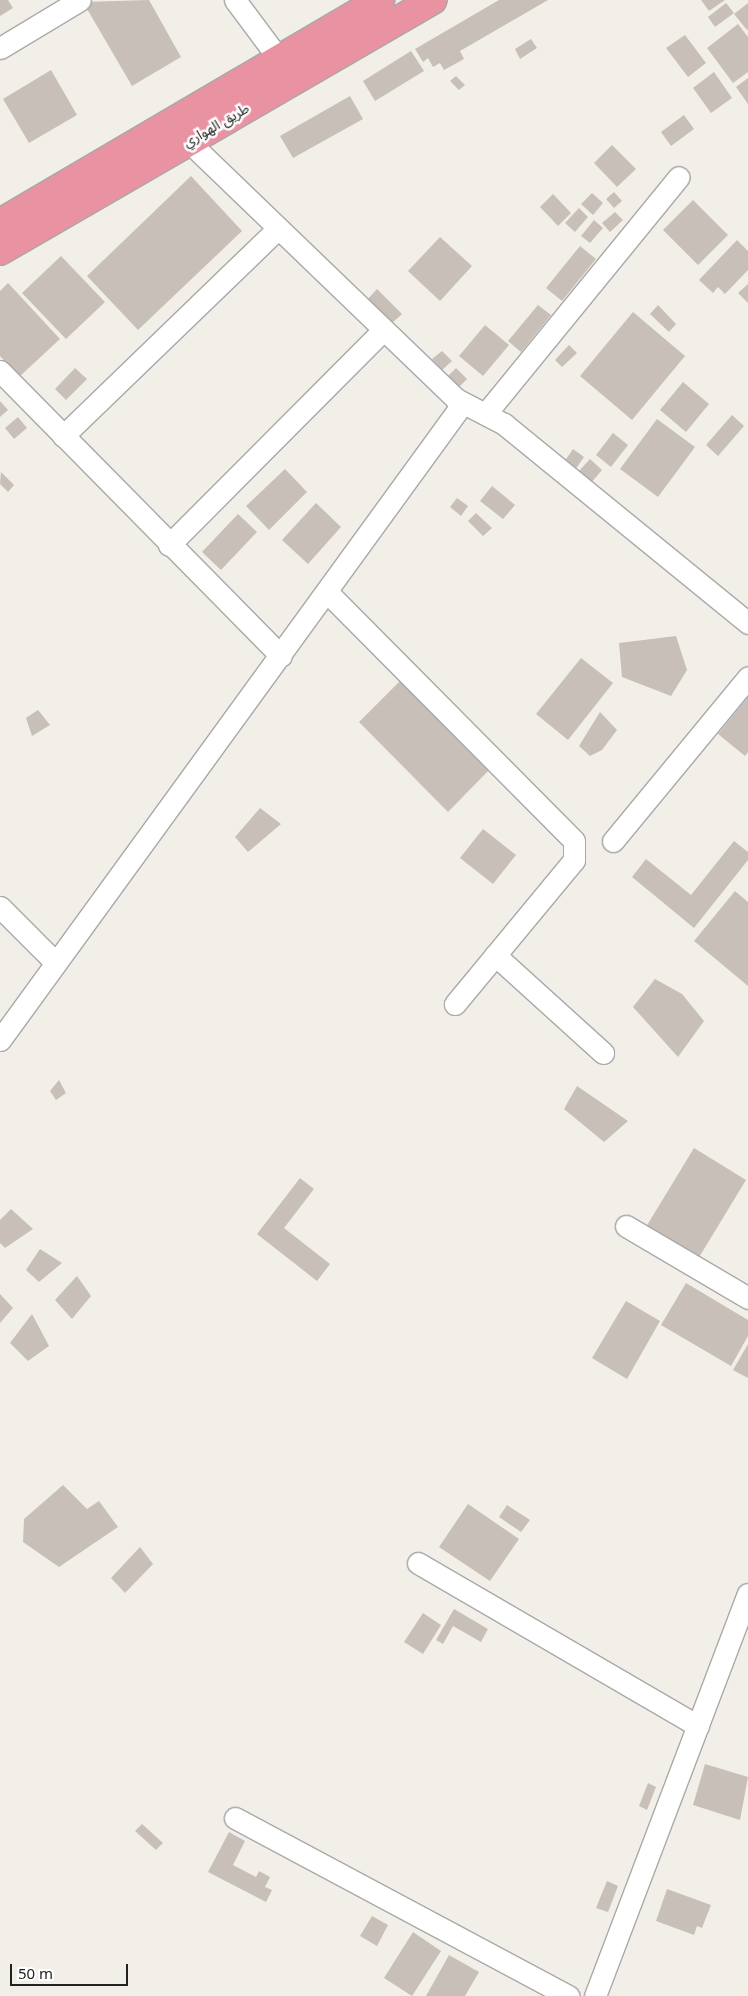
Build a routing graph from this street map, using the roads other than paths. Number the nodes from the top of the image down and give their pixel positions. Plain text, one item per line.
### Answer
1 (80, 0) edge
2 (235, 0) edge
3 (380, 0) edge
4 (433, 0) edge
5 (0, 48) edge
6 (279, 59) junction
7 (188, 141) junction
8 (679, 177) dead end
9 (0, 223) edge
10 (277, 229) junction
11 (0, 250) edge
12 (383, 330) junction
13 (0, 371) edge
14 (463, 403) junction
15 (487, 412) junction
16 (63, 436) junction
17 (169, 545) junction
18 (328, 593) junction
19 (748, 624) edge
20 (280, 656) junction
21 (748, 677) edge
22 (613, 841) dead end
23 (0, 907) edge
24 (495, 955) junction
25 (56, 963) junction
26 (455, 1004) dead end
27 (0, 1040) edge
28 (603, 1053) dead end
29 (626, 1226) dead end
30 (748, 1298) edge
31 (418, 1563) dead end
32 (748, 1594) edge
33 (698, 1726) junction
34 (235, 1818) dead end
35 (568, 1996) edge
36 (595, 1996) edge

1 - 5 street
2 - 6 street
3 - 6 highway, طريق الهواري
4 - 7 highway, طريق الهواري
6 - 9 highway, طريق الهواري
7 - 10 street
7 - 11 highway, طريق الهواري
8 - 15 street
10 - 12 street
10 - 16 street
12 - 14 street
12 - 17 street
13 - 16 street
14 - 15 street
14 - 18 street
15 - 19 street
16 - 17 street
17 - 20 street
18 - 20 street
18 - 24 street
20 - 25 street
21 - 22 street
23 - 25 street
24 - 26 street
24 - 28 street
25 - 27 street
29 - 30 street
31 - 33 street
32 - 33 street
33 - 36 street
34 - 35 street

